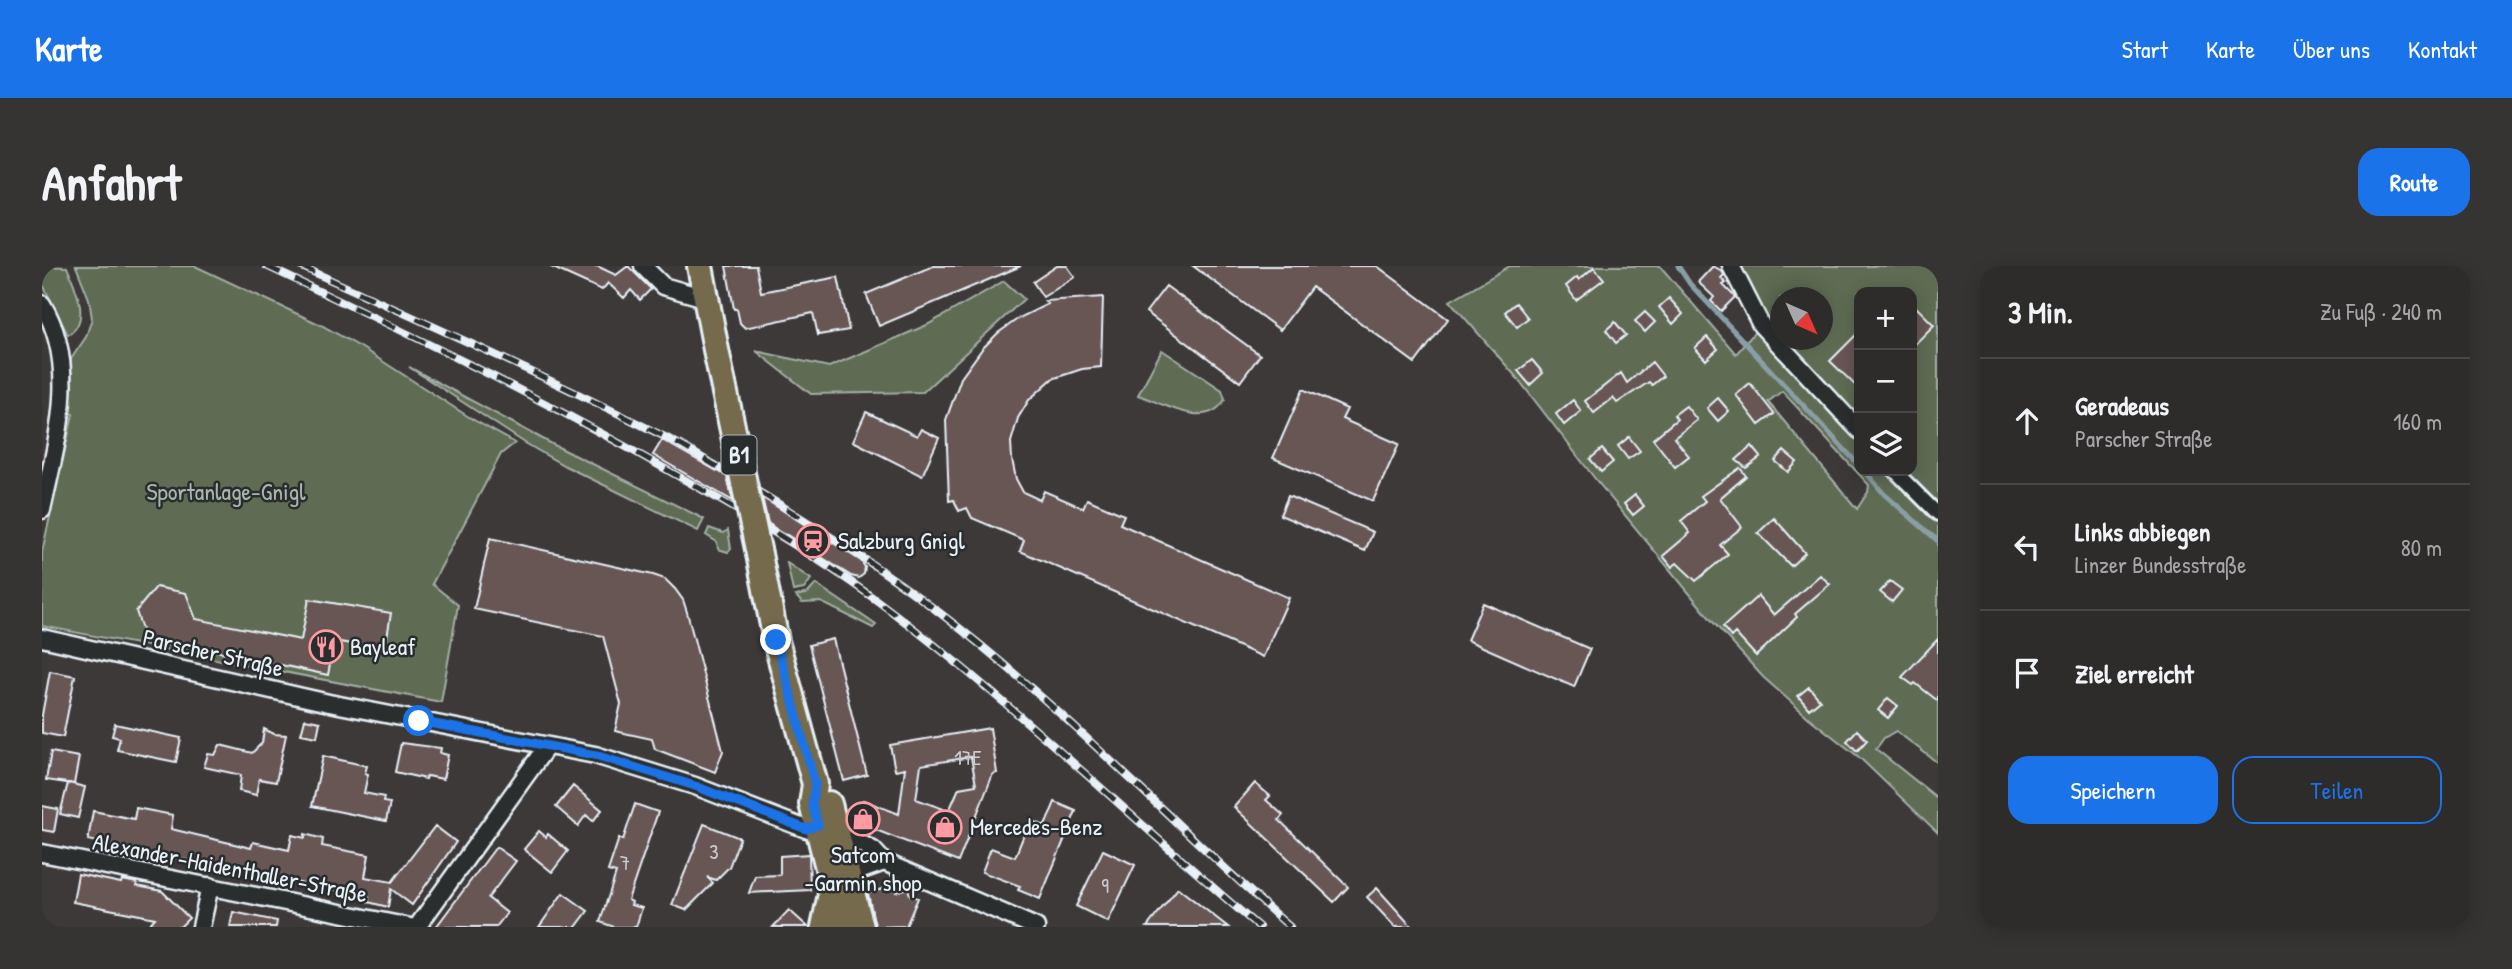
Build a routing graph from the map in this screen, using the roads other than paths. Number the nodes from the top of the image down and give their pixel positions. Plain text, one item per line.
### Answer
1 (643, 266) edge
2 (700, 266) edge
3 (1731, 266) edge
4 (705, 298) junction
5 (42, 304) edge
6 (1854, 425) edge
7 (1900, 476) edge
8 (42, 510) edge
9 (1938, 514) edge
10 (42, 638) edge
11 (547, 746) junction
12 (827, 828) junction
13 (42, 853) edge
14 (884, 862) junction
15 (840, 882) junction
16 (210, 886) junction
17 (201, 927) edge
18 (410, 927) edge
19 (417, 927) edge
20 (824, 927) edge
21 (845, 927) edge
22 (861, 927) edge
23 (1036, 927) edge

1 - 4 street
2 - 4 main road, B1
3 - 6 street
4 - 12 main road, B1, bridge
5 - 8 street
7 - 9 street
10 - 11 street, Parscher Straße
11 - 12 street, Parscher Straße
11 - 19 street
12 - 14 street
12 - 15 main road, B1
13 - 16 street, Alexander-Haidenthaller-Straße
14 - 15 street
14 - 23 street
15 - 20 main road
15 - 21 main road, B1
15 - 22 main road, B1
16 - 17 street
16 - 18 street, Alexander-Haidenthaller-Straße

